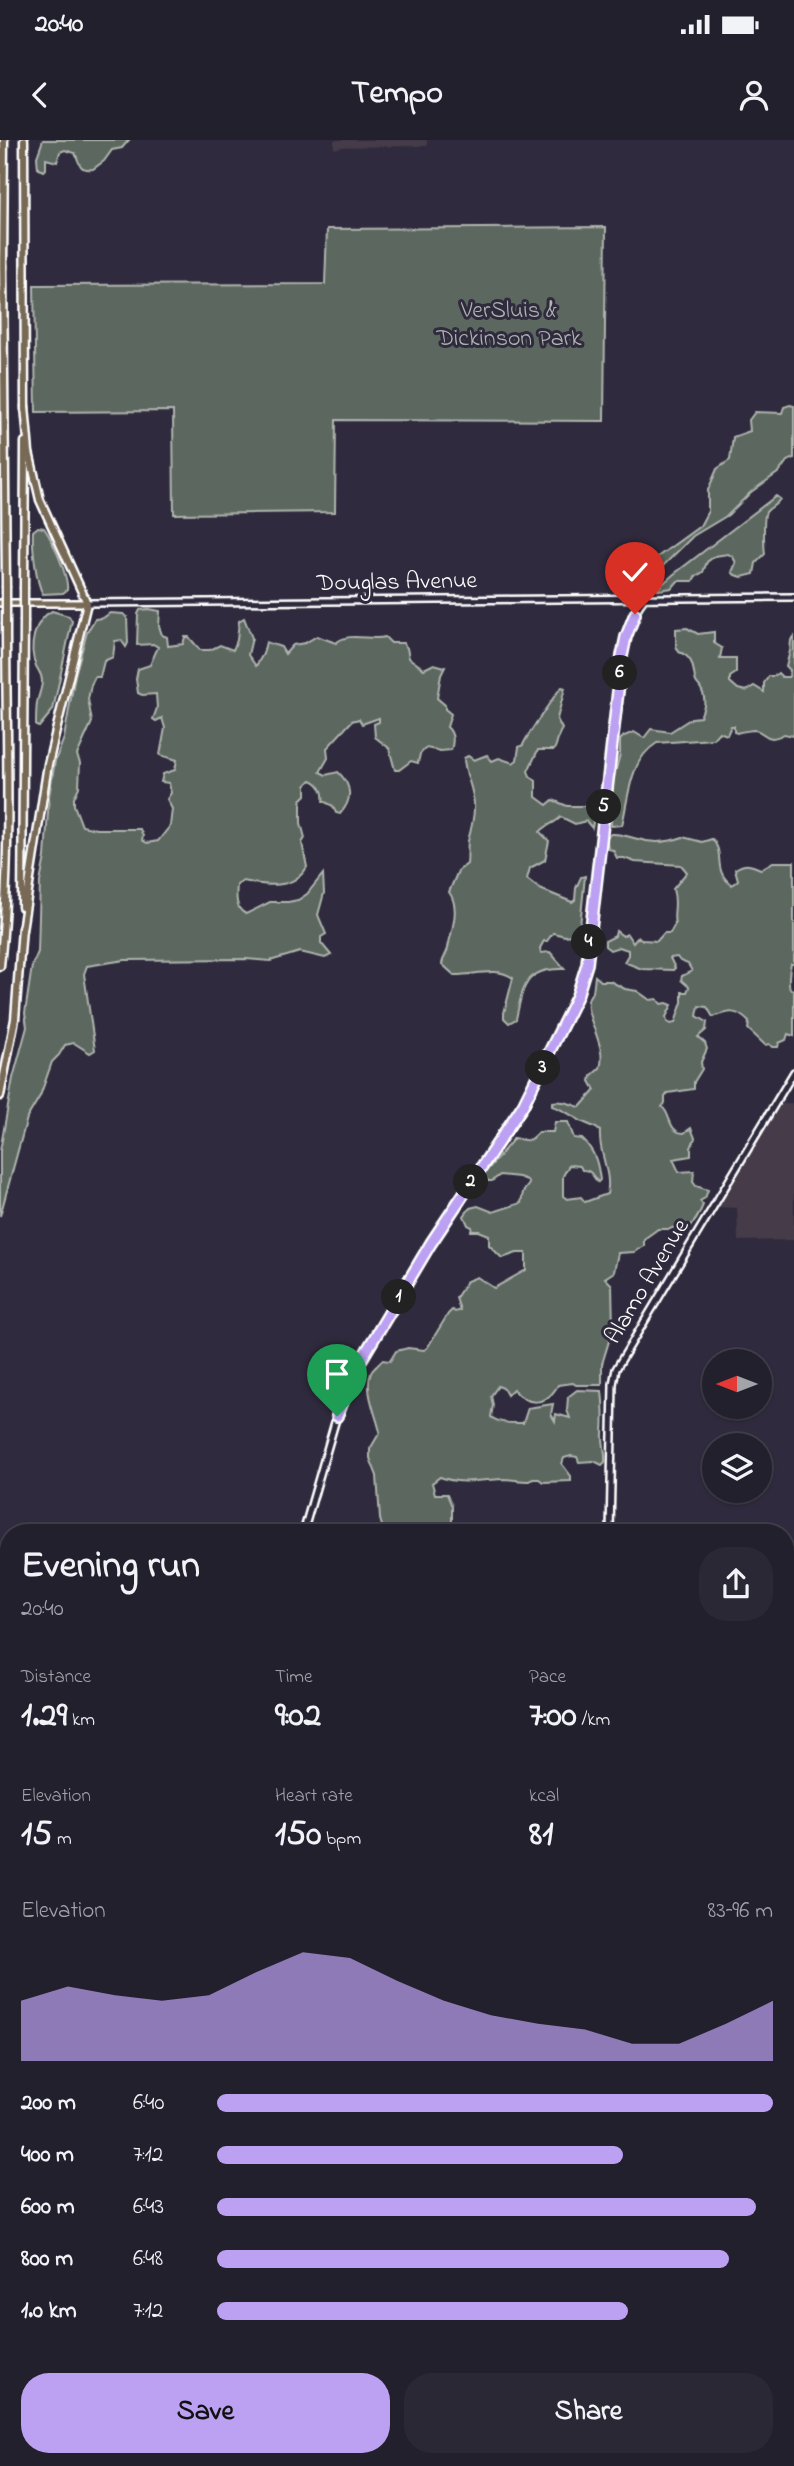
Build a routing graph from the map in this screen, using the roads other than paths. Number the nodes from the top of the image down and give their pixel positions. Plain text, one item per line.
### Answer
1 (4, 140) edge
2 (24, 140) edge
3 (3, 265) junction
4 (0, 305) edge
5 (25, 406) junction
6 (0, 544) edge
7 (6, 559) junction
8 (794, 597) edge
9 (644, 598) junction
10 (0, 603) edge
11 (88, 603) junction
12 (22, 930) junction
13 (0, 966) edge
14 (794, 1072) edge
15 (0, 1096) edge
16 (306, 1524) edge
17 (610, 1524) edge

1 - 3 highway
2 - 5 highway
3 - 4 highway
3 - 7 highway
5 - 11 highway
5 - 12 highway, bridge
6 - 7 highway
7 - 13 highway, bridge
8 - 9 street, Douglas Avenue
9 - 11 street, Douglas Avenue
9 - 16 street
10 - 11 main road, Douglas Avenue
11 - 12 highway
12 - 15 highway
14 - 17 street, Alamo Avenue

